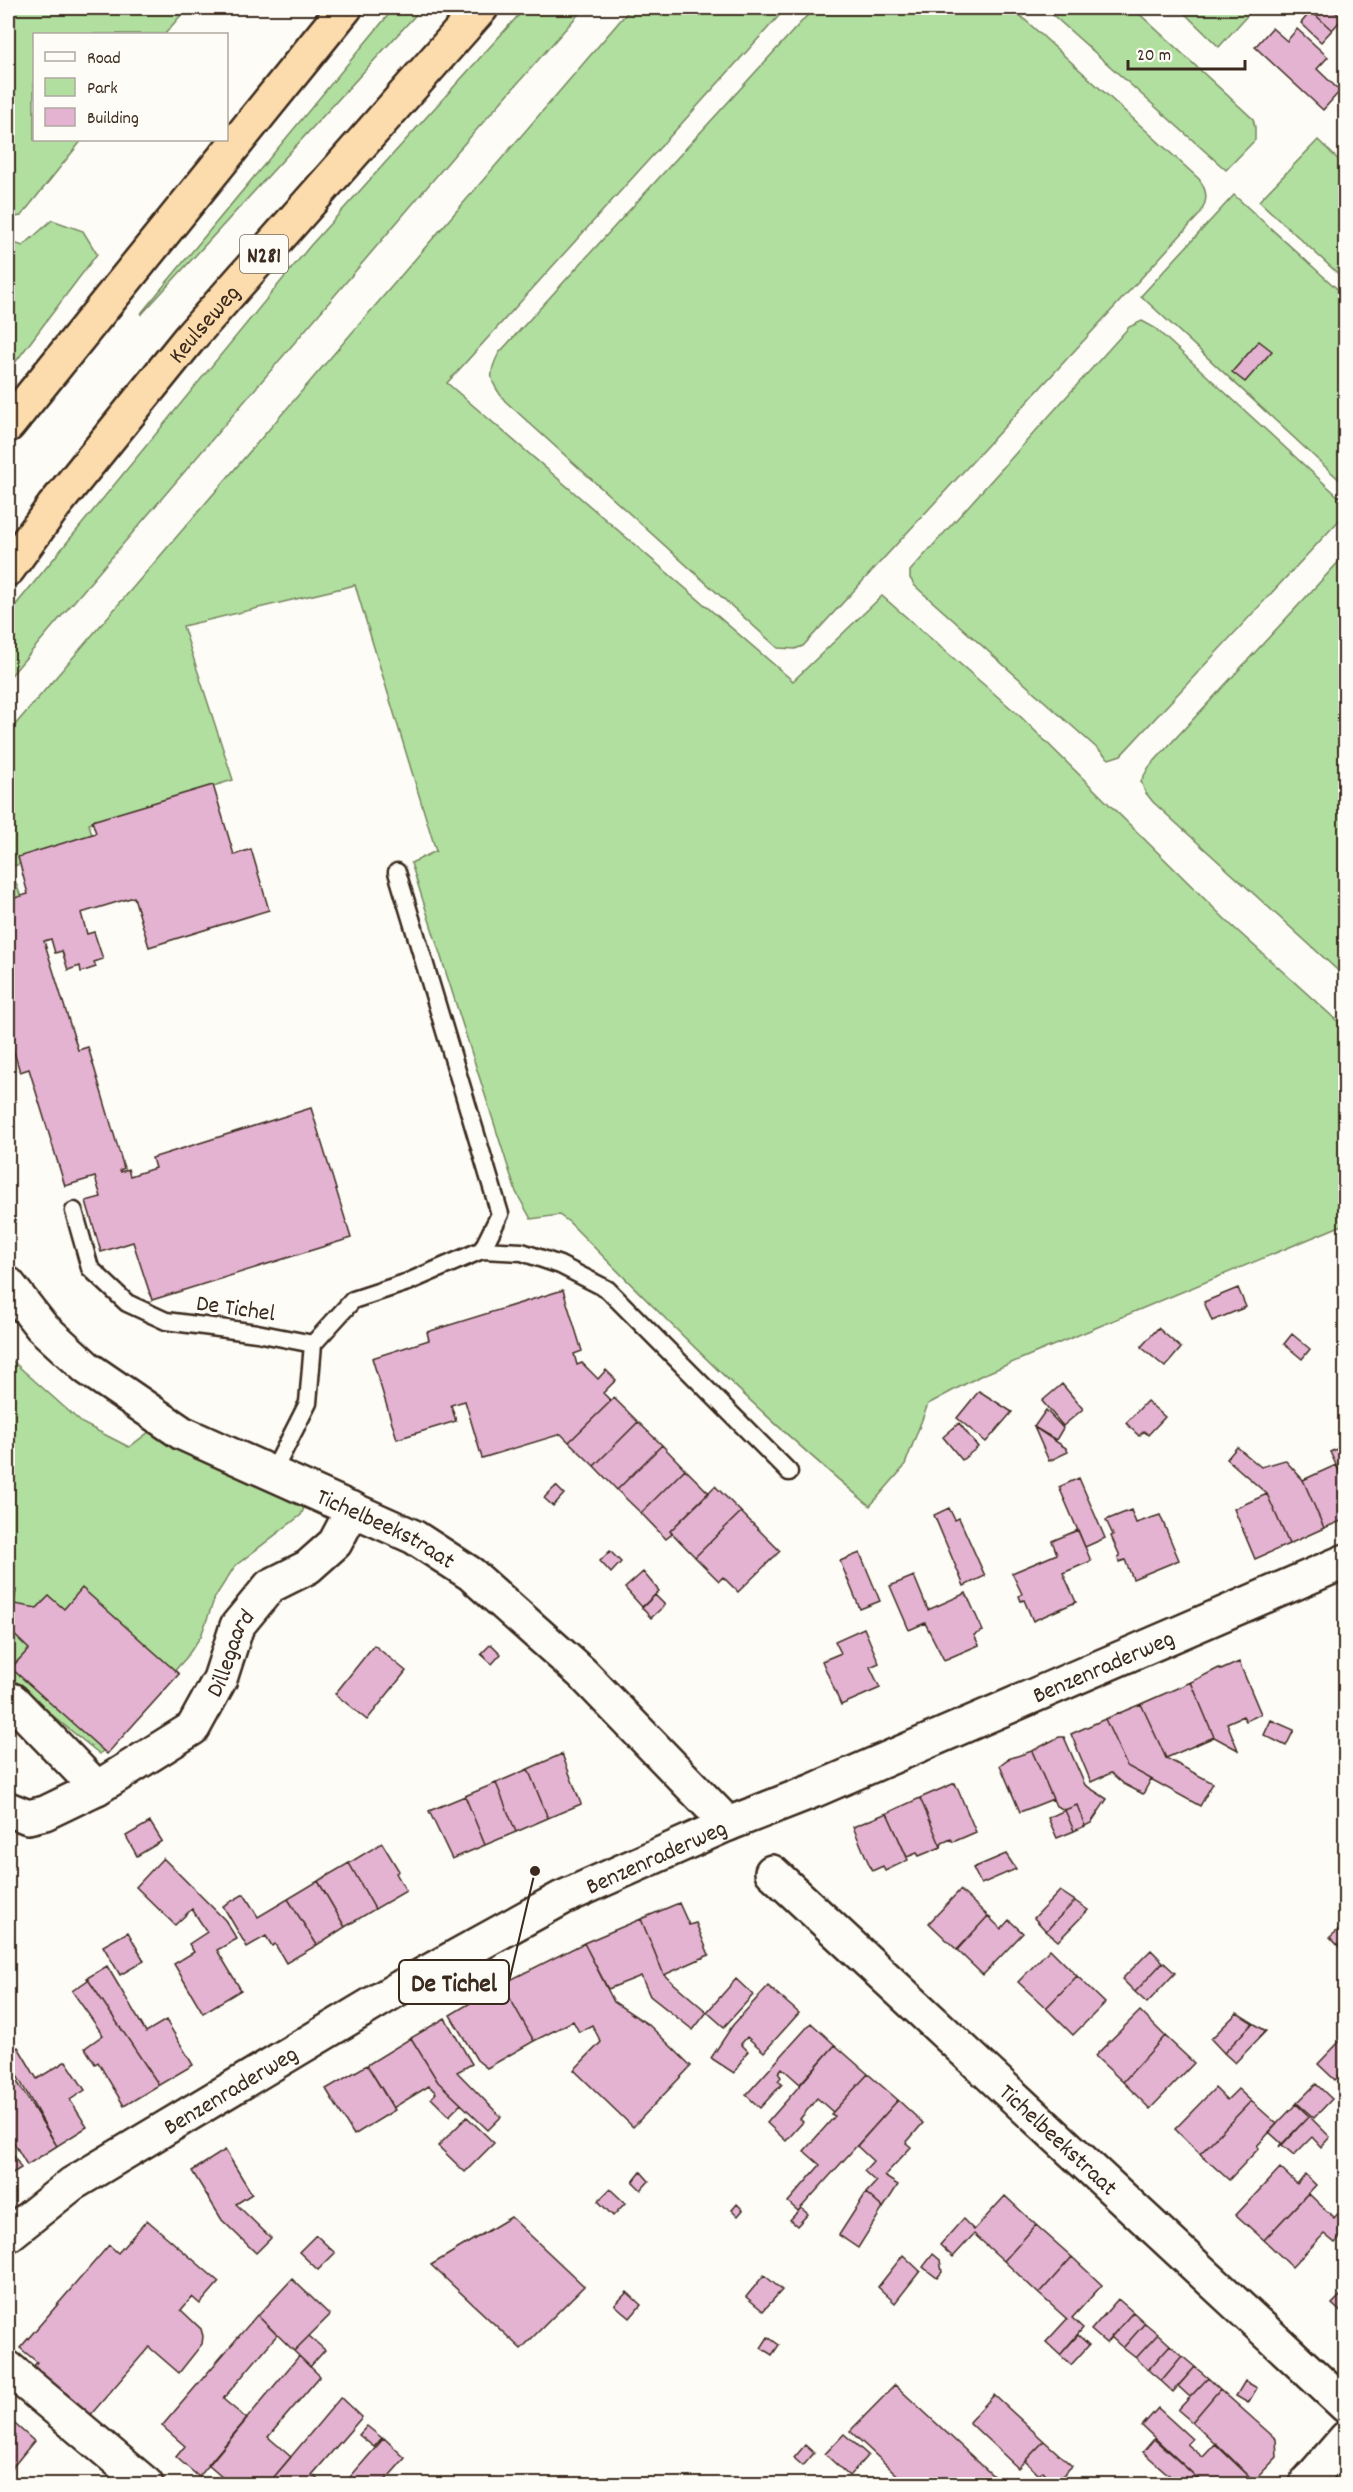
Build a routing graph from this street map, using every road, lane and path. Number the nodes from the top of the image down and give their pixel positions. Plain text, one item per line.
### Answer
1 (345, 8) edge
2 (481, 8) edge
3 (8, 425) edge
4 (8, 569) edge
5 (397, 872) dead end
6 (74, 1211) dead end
7 (482, 1250) junction
8 (8, 1284) edge
9 (313, 1344) junction
10 (789, 1472) dead end
11 (272, 1474) junction
12 (354, 1509) junction
13 (1346, 1561) edge
14 (8, 1699) edge
15 (97, 1788) junction
16 (8, 1809) edge
17 (728, 1824) junction
18 (772, 1872) dead end
19 (8, 2235) edge
20 (8, 2368) edge
21 (1346, 2406) edge
22 (1346, 2438) edge
23 (146, 2484) edge
24 (1306, 2484) edge

1 - 3 highway
2 - 4 highway, Keulseweg / N281
5 - 7 lane
6 - 9 lane, De Tichel
7 - 9 lane
7 - 10 lane
8 - 11 street, Tichelbeekstraat
9 - 11 lane
11 - 12 street, Tichelbeekstraat
12 - 15 street, Dillegaard
12 - 17 street, Tichelbeekstraat
13 - 17 street, Benzenraderweg
14 - 15 street
15 - 16 street, Dillegaard
17 - 19 street, Benzenraderweg
18 - 21 street, Tichelbeekstraat
20 - 23 street
22 - 24 street

